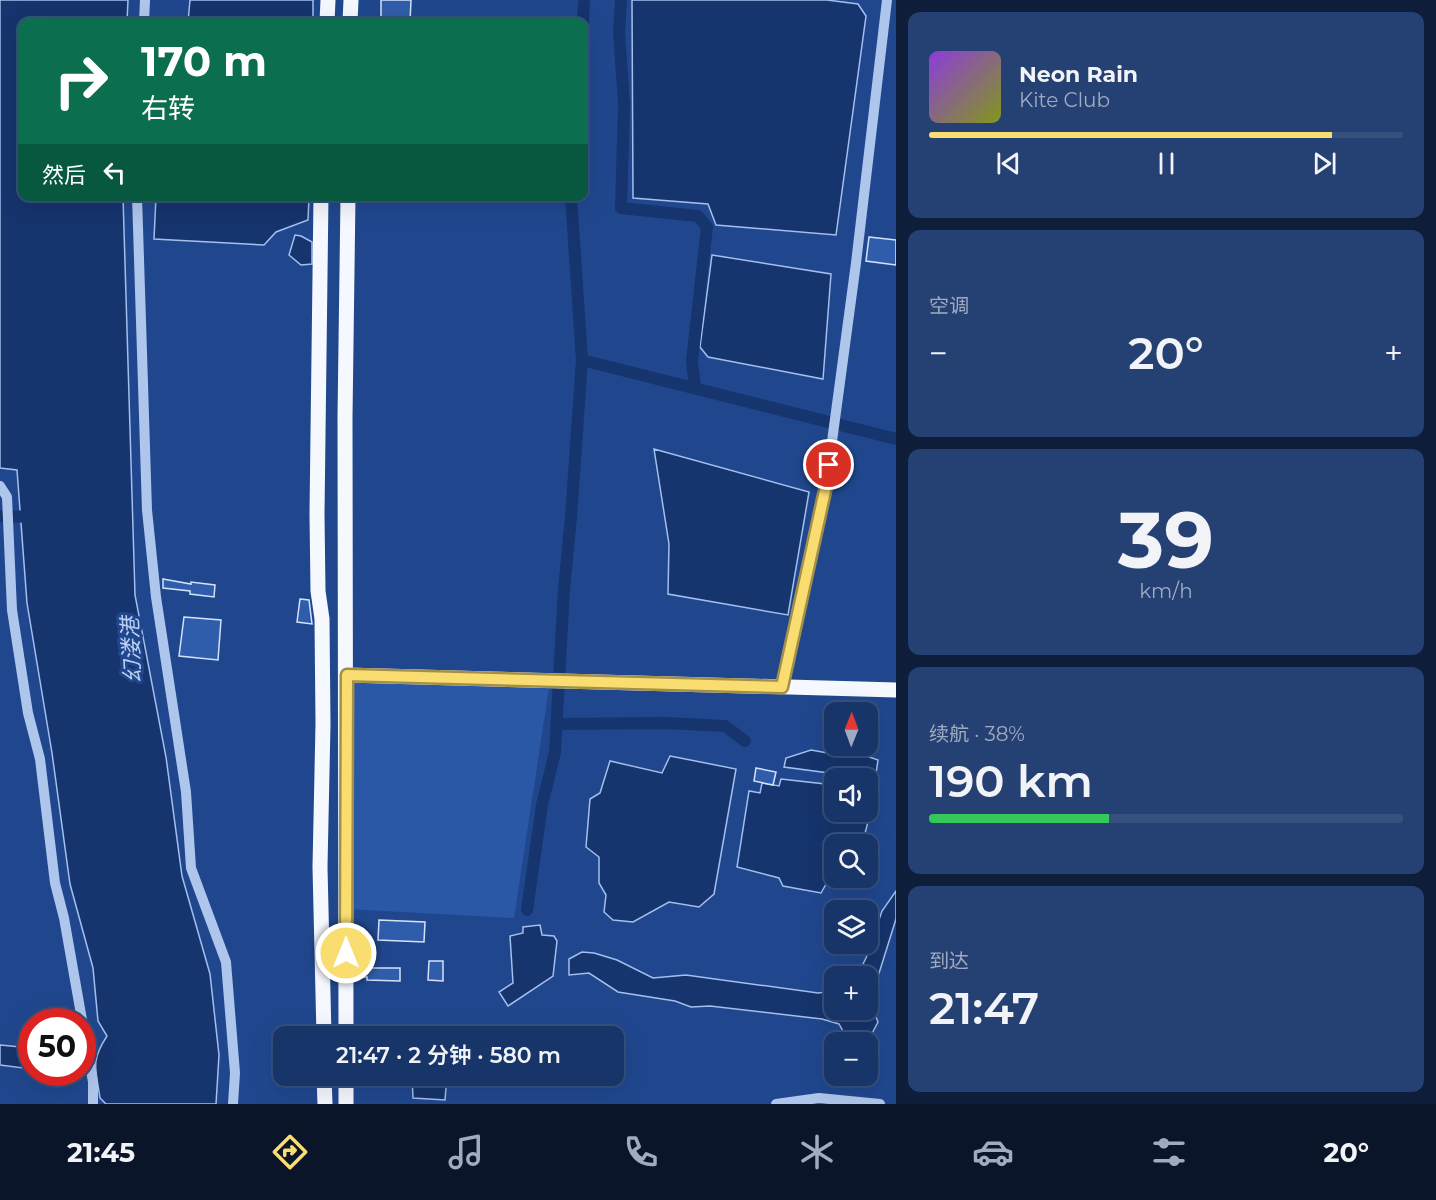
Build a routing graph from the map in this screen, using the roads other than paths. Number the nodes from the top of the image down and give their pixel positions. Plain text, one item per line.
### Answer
1 (145, 0) edge
2 (328, 0) edge
3 (351, 0) edge
4 (887, 0) edge
5 (144, 18) edge
6 (327, 18) edge
7 (350, 18) edge
8 (137, 201) edge
9 (321, 201) edge
10 (348, 201) edge
11 (0, 486) edge
12 (322, 619) junction
13 (346, 619) junction
14 (347, 675) junction
15 (782, 687) junction
16 (896, 690) edge
17 (324, 1026) edge
18 (346, 1026) edge
19 (324, 1086) edge
20 (346, 1086) edge
21 (93, 1104) edge
22 (233, 1104) edge
23 (325, 1104) edge
24 (346, 1104) edge
25 (776, 1104) edge
26 (880, 1104) edge

1 - 5 street
2 - 6 main road
3 - 7 main road
4 - 15 street
8 - 22 street
9 - 12 main road
10 - 13 main road
11 - 21 street
12 - 13 main road
12 - 17 main road
13 - 14 main road
14 - 15 main road
14 - 18 main road
15 - 16 main road
19 - 23 main road
20 - 24 main road
25 - 26 street

